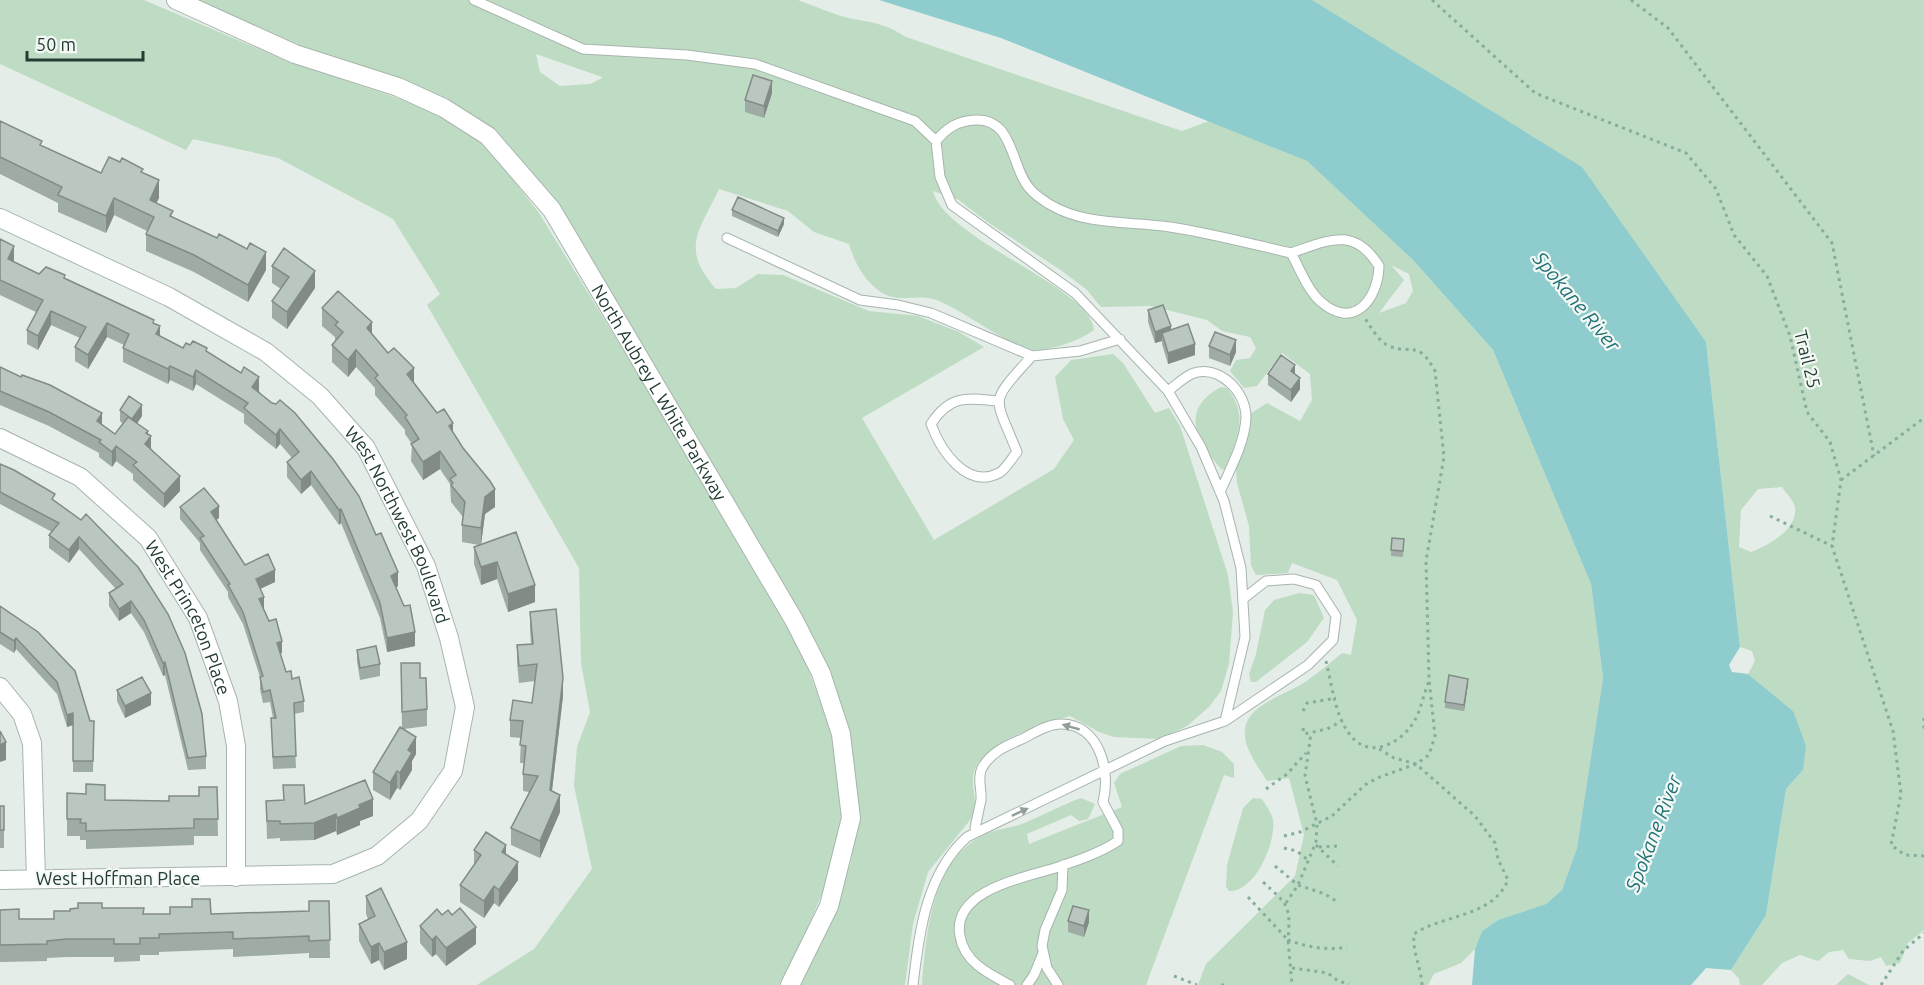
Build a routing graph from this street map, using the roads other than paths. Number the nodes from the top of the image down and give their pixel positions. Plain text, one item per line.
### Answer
1 (176, 0) edge
2 (474, 0) edge
3 (936, 141) junction
4 (0, 218) edge
5 (727, 238) dead end
6 (1291, 253) junction
7 (1120, 339) junction
8 (1032, 356) junction
9 (1168, 391) junction
10 (997, 401) junction
11 (0, 438) edge
12 (1220, 492) junction
13 (1243, 599) junction
14 (0, 687) edge
15 (1225, 721) junction
16 (1105, 768) junction
17 (975, 828) dead end
18 (1063, 865) junction
19 (236, 877) junction
20 (36, 879) junction
21 (0, 880) edge
22 (1043, 953) junction
23 (790, 985) edge
24 (913, 985) edge
25 (1010, 985) edge
26 (1027, 985) edge
27 (1058, 985) edge

1 - 23 street, North Aubrey L White Parkway
2 - 3 lane
3 - 6 lane
3 - 7 lane
4 - 19 street, West Northwest Boulevard
5 - 8 lane
6 - 6 lane
7 - 8 lane
7 - 9 lane
8 - 10 lane
9 - 12 lane
9 - 12 lane
10 - 10 lane
11 - 19 street, West Princeton Place
12 - 13 lane
13 - 15 lane
13 - 15 lane
14 - 20 street
15 - 16 lane
16 -> 17 lane
16 - 18 lane
24 -> 16 lane
18 - 22 lane
18 - 25 lane
19 - 20 street, West Hoffman Place
20 - 21 street, West Hoffman Place
22 - 26 lane
22 - 27 lane

